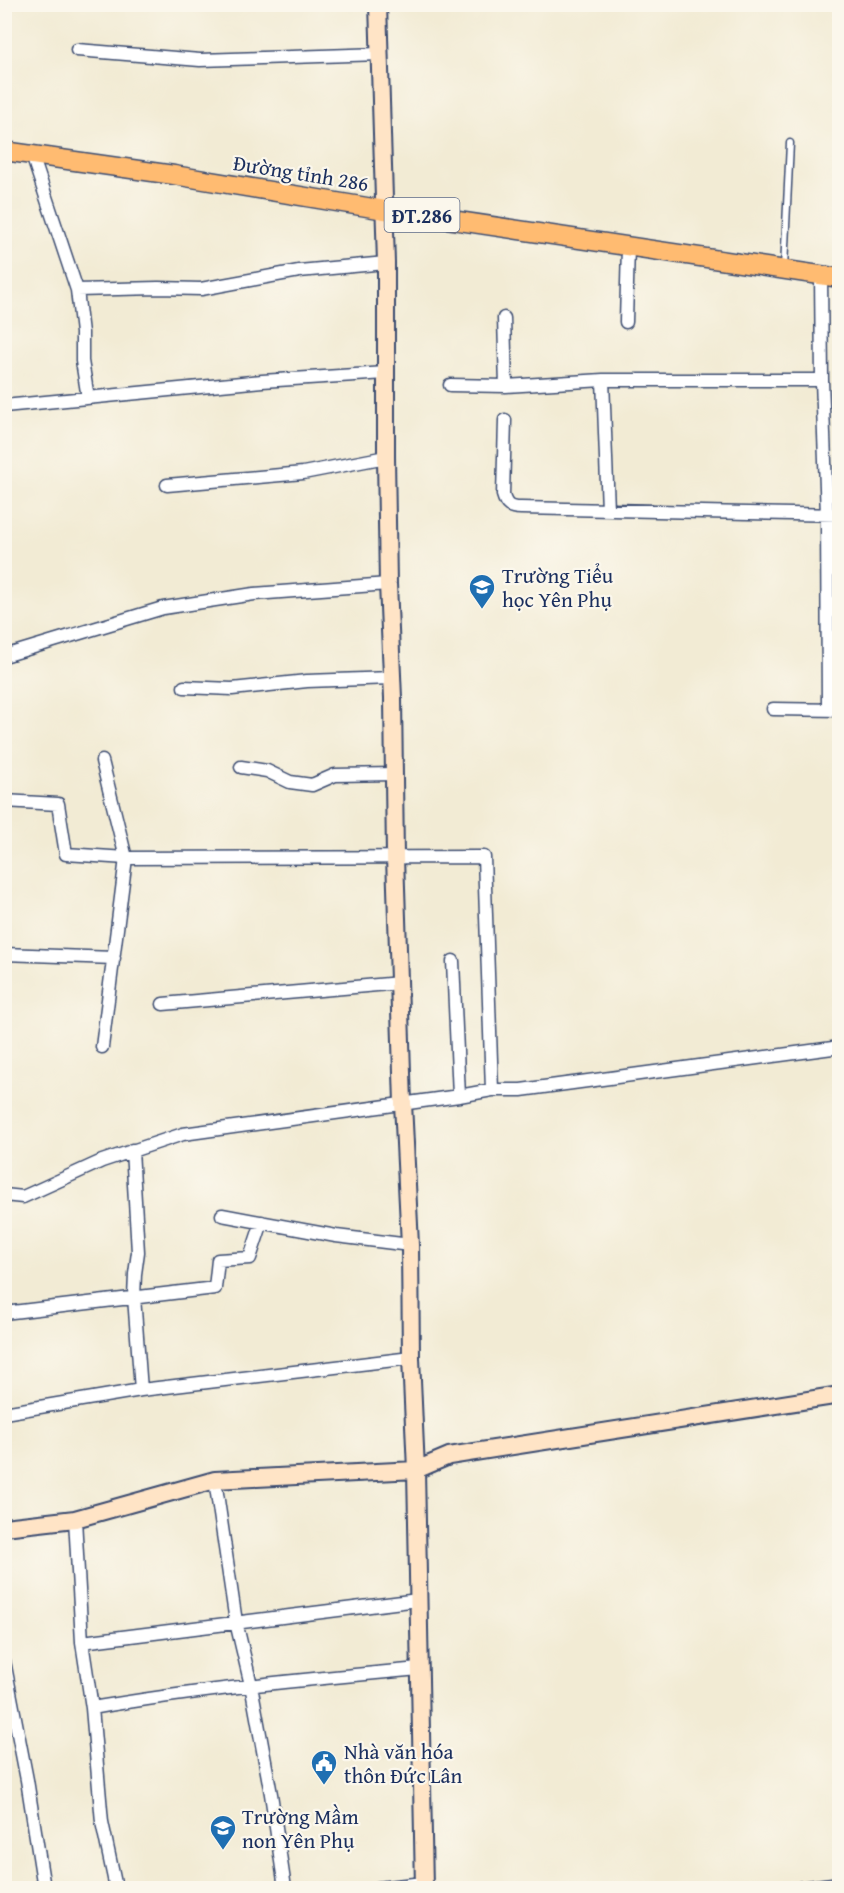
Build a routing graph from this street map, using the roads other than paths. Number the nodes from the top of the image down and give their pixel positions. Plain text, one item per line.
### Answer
1 (378, 4) edge
2 (77, 50) dead end
3 (380, 54) junction
4 (790, 143) dead end
5 (4, 151) edge
6 (32, 155) junction
7 (385, 210) junction
8 (628, 246) junction
9 (386, 262) junction
10 (784, 270) junction
11 (821, 275) junction
12 (840, 278) edge
13 (77, 290) junction
14 (504, 318) dead end
15 (626, 322) dead end
16 (386, 373) junction
17 (603, 380) junction
18 (822, 380) junction
19 (450, 385) dead end
20 (506, 386) junction
21 (88, 398) junction
22 (4, 406) edge
23 (504, 420) dead end
24 (386, 457) junction
25 (166, 485) dead end
26 (608, 510) junction
27 (833, 515) edge
28 (388, 584) junction
29 (4, 656) edge
30 (392, 678) junction
31 (184, 687) dead end
32 (773, 709) dead end
33 (834, 710) edge
34 (102, 761) dead end
35 (241, 766) dead end
36 (394, 774) junction
37 (4, 801) edge
38 (395, 857) junction
39 (126, 858) junction
40 (4, 954) edge
41 (114, 958) junction
42 (453, 961) dead end
43 (400, 983) junction
44 (163, 1004) dead end
45 (102, 1047) dead end
46 (840, 1047) edge
47 (492, 1090) junction
48 (459, 1096) junction
49 (403, 1103) junction
50 (132, 1150) junction
51 (4, 1195) edge
52 (222, 1215) dead end
53 (262, 1222) junction
54 (410, 1245) junction
55 (134, 1297) junction
56 (4, 1313) edge
57 (411, 1358) junction
58 (141, 1390) junction
59 (840, 1395) edge
60 (4, 1413) edge
61 (416, 1470) junction
62 (214, 1480) junction
63 (75, 1519) junction
64 (4, 1527) edge
65 (418, 1600) junction
66 (236, 1623) junction
67 (82, 1642) junction
68 (4, 1661) edge
69 (419, 1669) junction
70 (251, 1685) junction
71 (92, 1708) junction
72 (840, 1883) edge
73 (424, 1886) edge
74 (44, 1888) edge
75 (116, 1888) edge
76 (285, 1888) edge
77 (378, 1888) edge
78 (800, 1888) edge

1 - 3 street
2 - 3 street
3 - 7 street
4 - 10 lane
5 - 6 main road, Đường tỉnh 286 / ĐT.286
6 - 7 main road, Đường tỉnh 286 / ĐT.286
6 - 13 street
7 - 8 main road, Đường tỉnh 286 / ĐT.286
7 - 9 street
8 - 10 main road, Đường tỉnh 286 / ĐT.286
8 - 15 street
9 - 13 street
9 - 16 street
10 - 11 main road, Đường tỉnh 286 / ĐT.286
11 - 12 main road, Đường tỉnh 286 / ĐT.286
11 - 18 street
13 - 21 street
14 - 20 street
16 - 21 street
16 - 24 street
17 - 18 street
17 - 20 street
17 - 26 street
18 - 27 street
19 - 20 street
21 - 22 street
23 - 26 street
24 - 25 street
24 - 28 street
26 - 27 street
27 - 33 street
28 - 29 street
28 - 30 street
30 - 31 street
30 - 36 street
32 - 33 street
34 - 39 street
35 - 36 street
36 - 38 street
37 - 39 street
38 - 39 street
38 - 43 street
38 - 47 street
39 - 41 street
40 - 41 street
41 - 45 street
42 - 48 street
43 - 44 street
43 - 49 street
46 - 47 street
47 - 48 street
48 - 49 street
49 - 50 street
49 - 54 street
50 - 51 street
50 - 55 street
52 - 53 street
53 - 54 street
53 - 55 street
54 - 57 street
55 - 56 street
55 - 58 street
57 - 58 street
57 - 61 street
58 - 60 street
59 - 61 street
61 - 62 street
61 - 65 street
62 - 63 street
62 - 66 street
63 - 64 street
63 - 67 street
65 - 66 street
65 - 69 street
66 - 67 street
66 - 70 street
67 - 71 street
68 - 74 street
69 - 70 street
69 - 73 street
70 - 71 street
70 - 76 street
71 - 75 street
72 - 78 street
73 - 77 street

